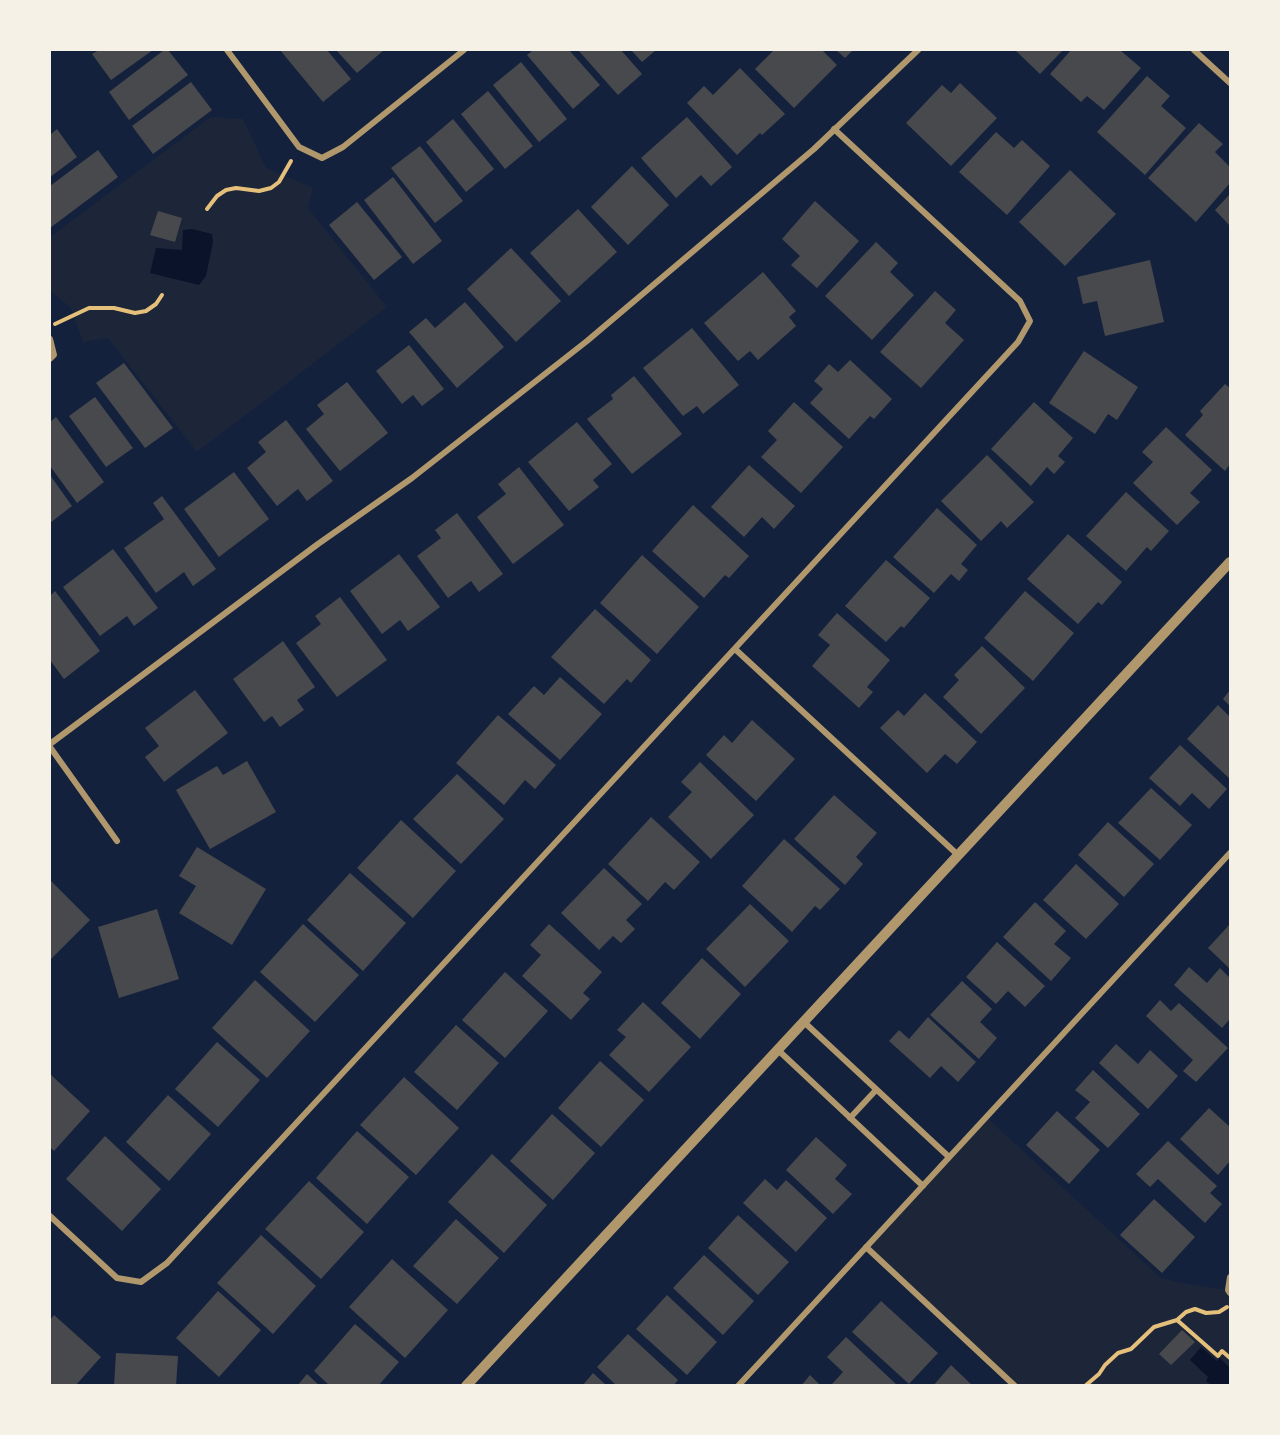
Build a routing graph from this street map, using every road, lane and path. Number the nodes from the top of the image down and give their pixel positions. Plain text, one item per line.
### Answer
1 (227, 50) edge
2 (464, 50) edge
3 (918, 50) edge
4 (1194, 50) edge
5 (1230, 83) edge
6 (834, 129) junction
7 (299, 147) junction
8 (207, 209) dead end
9 (162, 295) dead end
10 (50, 326) edge
11 (50, 339) edge
12 (52, 357) edge
13 (1230, 562) edge
14 (735, 649) junction
15 (50, 746) edge
16 (117, 841) dead end
17 (1230, 853) edge
18 (958, 855) junction
19 (804, 1022) junction
20 (778, 1050) junction
21 (876, 1090) junction
22 (850, 1118) junction
23 (949, 1158) junction
24 (923, 1186) junction
25 (50, 1216) edge
26 (866, 1247) junction
27 (1230, 1277) edge
28 (1229, 1292) edge
29 (1230, 1305) edge
30 (1177, 1320) junction
31 (1230, 1359) edge
32 (466, 1386) edge
33 (738, 1386) edge
34 (1014, 1386) edge
35 (1085, 1386) edge

1 - 7 street
2 - 7 street
3 - 6 street
4 - 5 street
6 - 14 street
6 - 15 street
7 - 8 path
9 - 10 path
11 - 12 street
13 - 18 street
14 - 18 street
14 - 25 street
15 - 16 street
17 - 23 street
18 - 19 street
19 - 20 street
19 - 21 street
20 - 22 street
20 - 32 street
21 - 22 street
21 - 23 street
22 - 24 street
23 - 24 street
24 - 26 street
26 - 33 street
26 - 34 street
27 - 28 street
29 - 30 path
30 - 31 path
30 - 35 path

